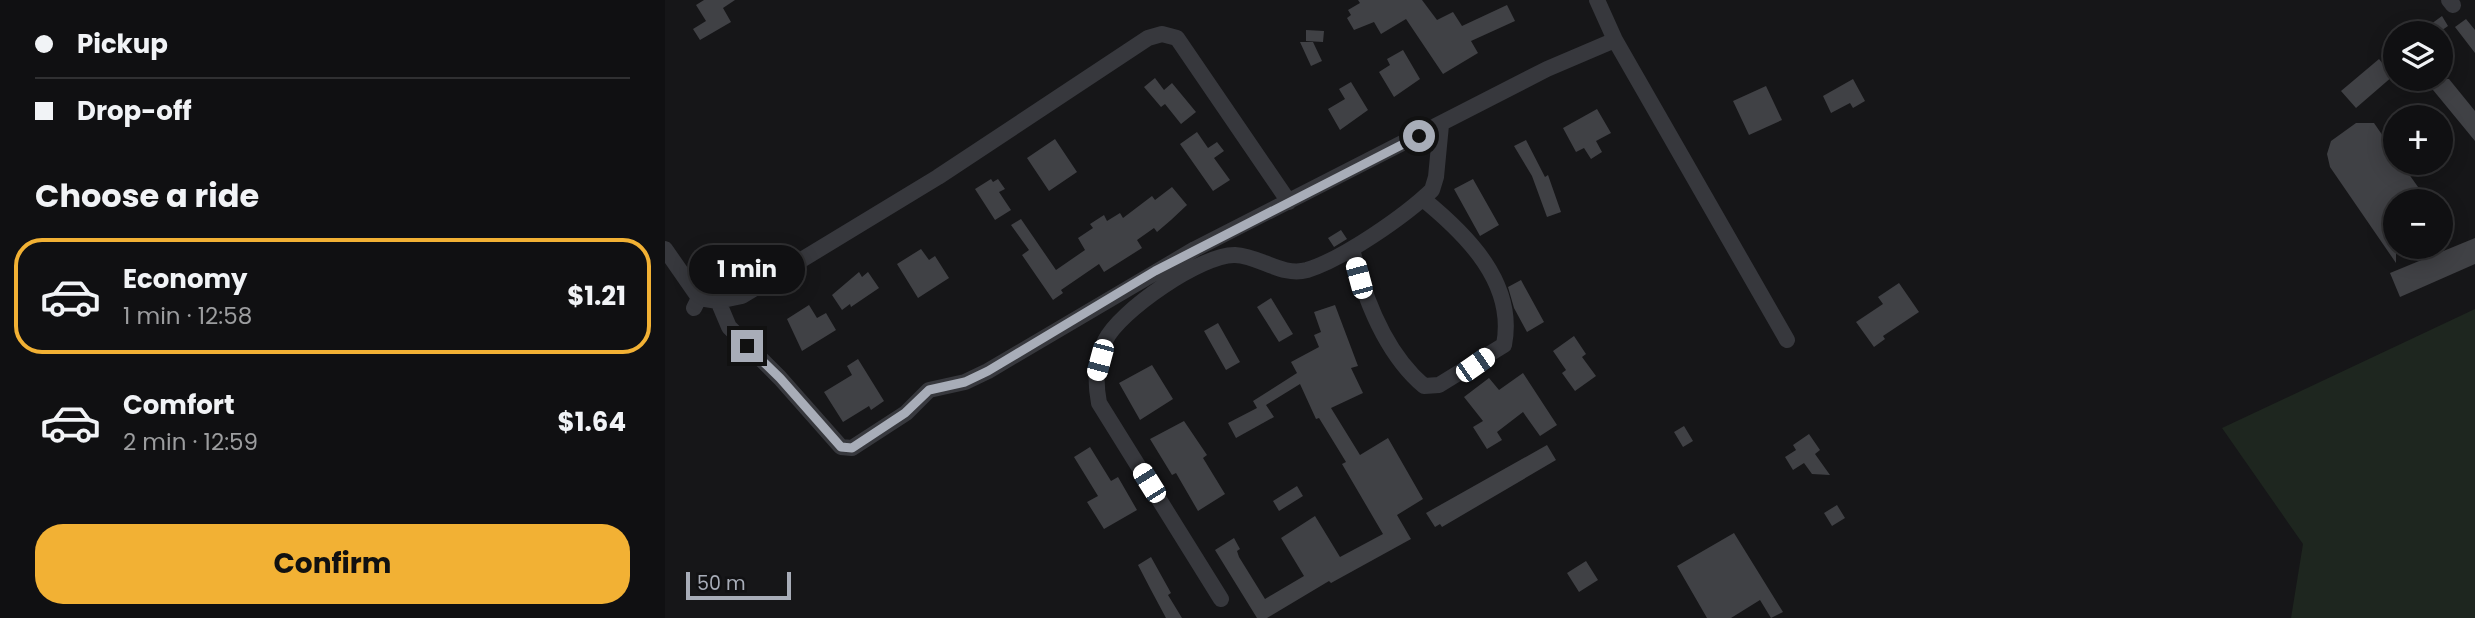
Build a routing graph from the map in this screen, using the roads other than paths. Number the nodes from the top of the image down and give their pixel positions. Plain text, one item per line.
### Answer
1 (1597, 0) edge
2 (1615, 40) junction
3 (1441, 125) junction
4 (1423, 199) junction
5 (1289, 202) junction
6 (665, 249) edge
7 (1352, 249) junction
8 (718, 301) junction
9 (1787, 340) dead end
10 (1221, 599) dead end

1 - 2 street
2 - 3 street
2 - 9 street
3 - 4 street
3 - 5 street
4 - 7 street
4 - 7 street
5 - 8 street
5 - 8 street
6 - 8 street
7 - 10 street

